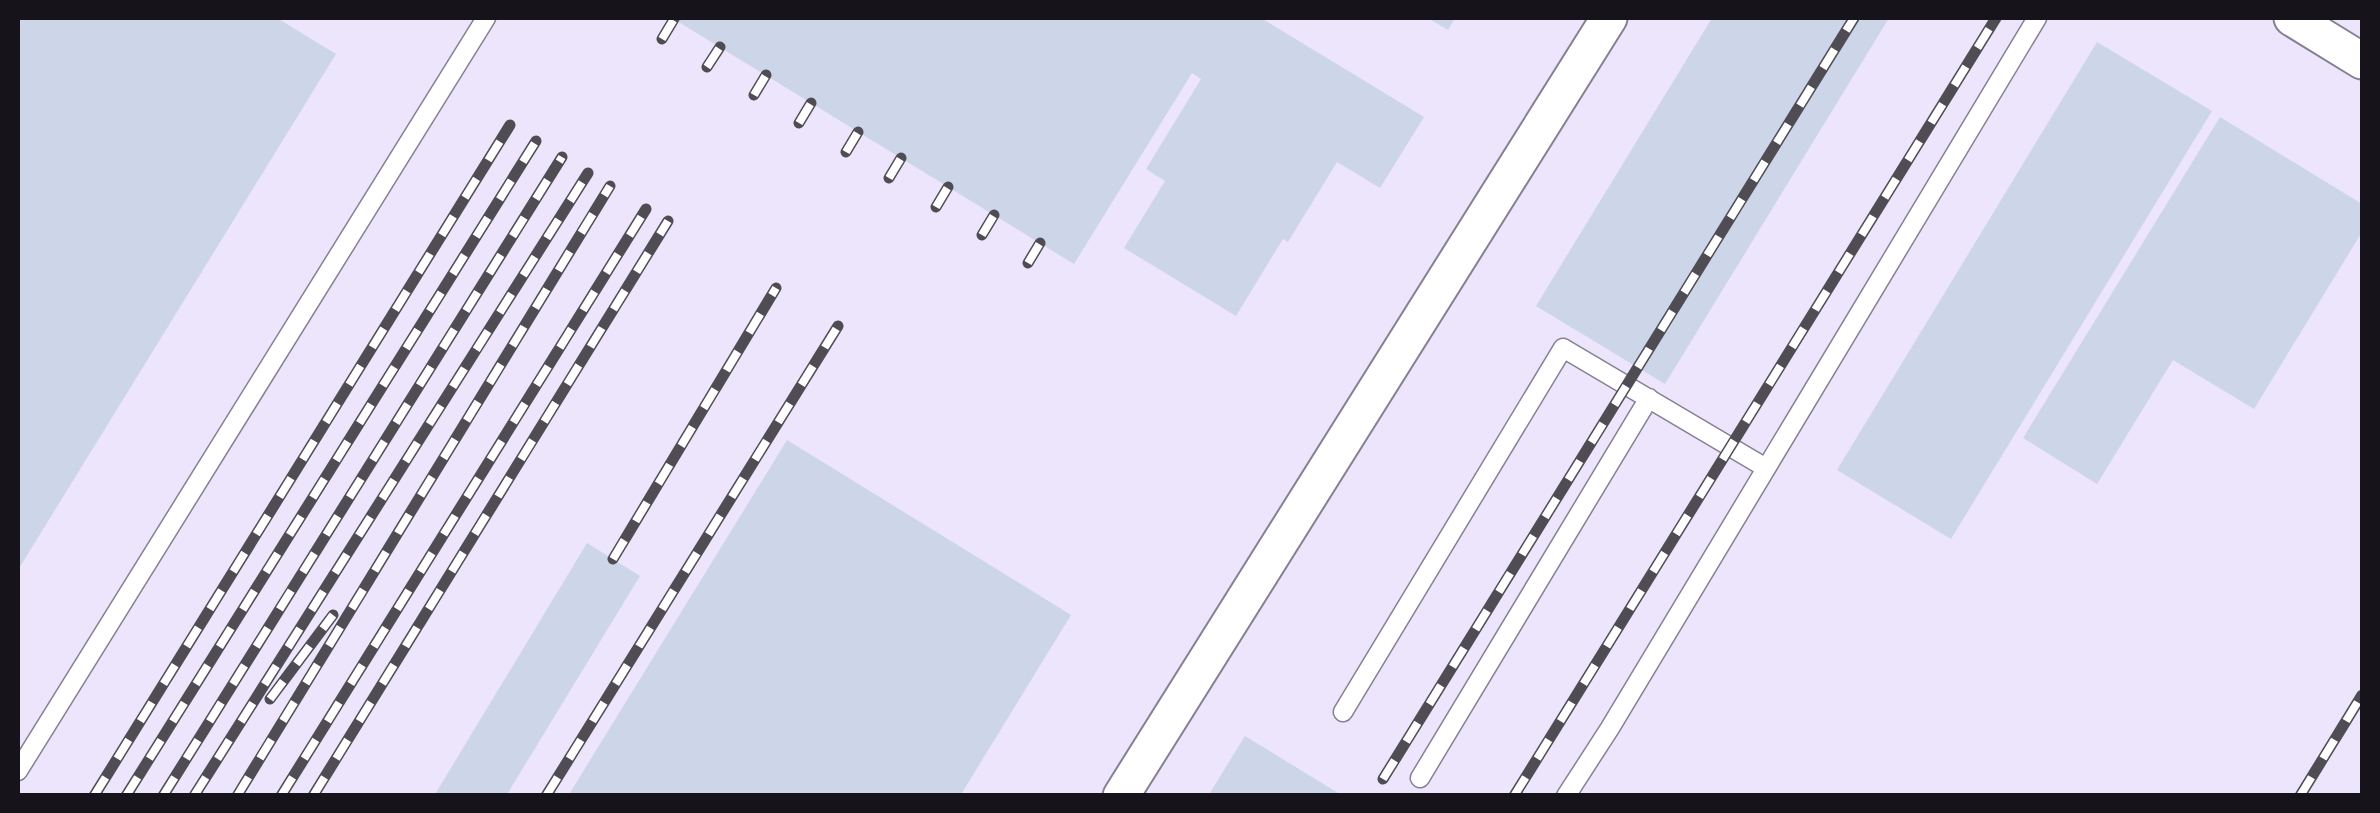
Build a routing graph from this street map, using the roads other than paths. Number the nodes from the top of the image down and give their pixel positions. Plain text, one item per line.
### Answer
1 (486, 18) edge
2 (1609, 18) edge
3 (2037, 18) edge
4 (2292, 18) edge
5 (2362, 61) edge
6 (1650, 398) junction
7 (1766, 468) junction
8 (1343, 712) dead end
9 (18, 770) edge
10 (1420, 778) dead end
11 (1121, 796) edge
12 (1566, 796) edge

1 - 9 lane
2 - 11 street
3 - 7 lane
4 - 5 street
6 - 7 lane
6 - 8 lane
6 - 10 lane
7 - 12 lane

